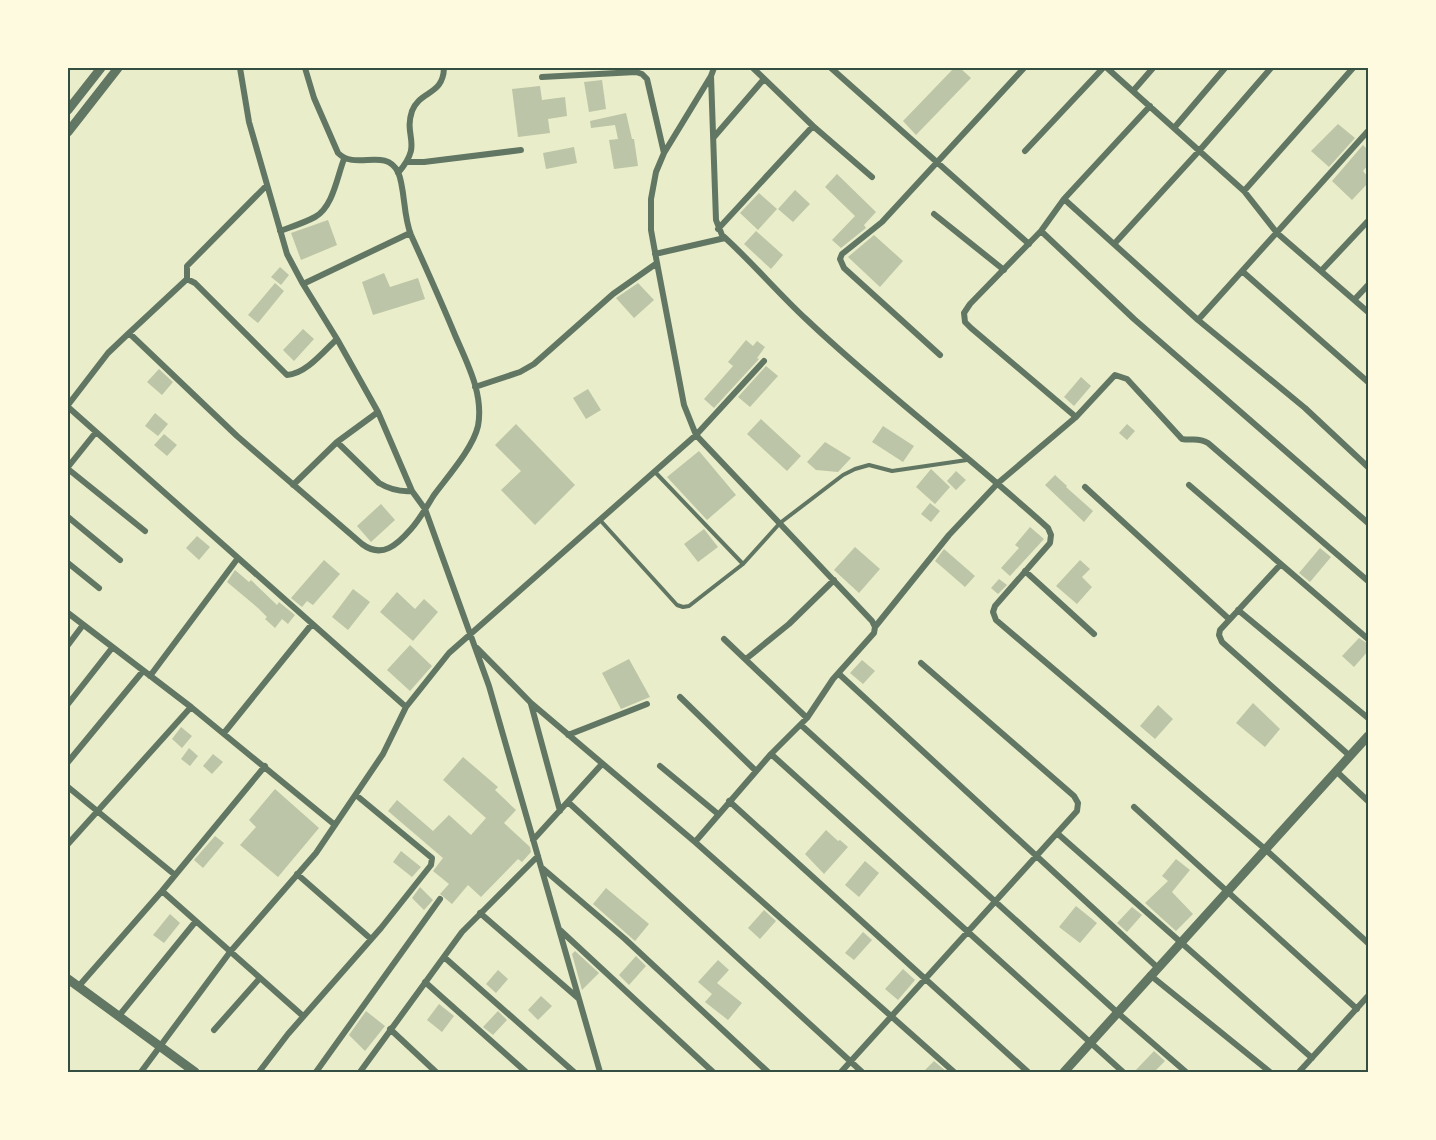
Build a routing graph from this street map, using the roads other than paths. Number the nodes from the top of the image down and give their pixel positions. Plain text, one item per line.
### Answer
1 (101, 68) edge
2 (118, 68) edge
3 (240, 68) edge
4 (305, 68) edge
5 (444, 68) edge
6 (714, 68) edge
7 (753, 68) edge
8 (831, 68) edge
9 (1024, 68) edge
10 (1105, 68) edge
11 (1153, 68) edge
12 (1225, 68) edge
13 (1271, 68) edge
14 (1353, 68) edge
15 (642, 71) edge
16 (711, 76) junction
17 (542, 77) dead end
18 (765, 79) junction
19 (1133, 91) junction
20 (1150, 106) junction
21 (68, 110) edge
22 (813, 126) junction
23 (1174, 128) junction
24 (1368, 131) edge
25 (68, 132) edge
26 (713, 138) junction
27 (522, 150) dead end
28 (1025, 151) dead end
29 (1199, 151) junction
30 (664, 153) junction
31 (344, 159) junction
32 (408, 162) junction
33 (936, 163) junction
34 (398, 173) junction
35 (872, 177) dead end
36 (267, 185) junction
37 (1244, 191) junction
38 (1064, 199) junction
39 (934, 214) dead end
40 (1368, 221) edge
41 (718, 229) junction
42 (280, 231) junction
43 (1041, 231) junction
44 (410, 233) junction
45 (1277, 233) junction
46 (725, 238) junction
47 (1115, 243) junction
48 (1029, 244) junction
49 (655, 254) junction
50 (657, 263) junction
51 (1004, 270) junction
52 (1242, 271) junction
53 (1321, 271) junction
54 (187, 279) junction
55 (303, 284) junction
56 (1368, 285) edge
57 (1354, 299) junction
58 (1368, 312) edge
59 (1198, 320) junction
60 (129, 333) junction
61 (337, 339) junction
62 (940, 355) dead end
63 (764, 361) dead end
64 (1368, 382) edge
65 (475, 387) junction
66 (68, 406) edge
67 (378, 412) junction
68 (1076, 417) junction
69 (96, 432) junction
70 (696, 435) junction
71 (337, 442) junction
72 (967, 460) junction
73 (1368, 467) edge
74 (68, 468) edge
75 (655, 471) junction
76 (998, 483) junction
77 (292, 485) junction
78 (1189, 485) dead end
79 (1085, 487) dead end
80 (412, 491) junction
81 (425, 509) junction
82 (68, 517) edge
83 (600, 519) junction
84 (780, 523) junction
85 (1368, 523) edge
86 (145, 531) dead end
87 (238, 558) junction
88 (120, 560) dead end
89 (68, 563) edge
90 (743, 564) junction
91 (1280, 565) junction
92 (1025, 571) junction
93 (834, 580) junction
94 (1368, 582) edge
95 (99, 588) dead end
96 (1238, 610) junction
97 (68, 613) edge
98 (1229, 619) junction
99 (312, 624) junction
100 (83, 625) junction
101 (875, 627) junction
102 (469, 634) junction
103 (1094, 634) dead end
104 (1368, 637) edge
105 (724, 639) dead end
106 (68, 645) edge
107 (474, 645) junction
108 (112, 648) junction
109 (746, 659) junction
110 (921, 663) dead end
111 (143, 671) junction
112 (839, 674) junction
113 (150, 676) junction
114 (680, 697) dead end
115 (531, 703) junction
116 (68, 704) edge
117 (647, 704) dead end
118 (191, 707) junction
119 (406, 707) junction
120 (807, 718) junction
121 (1368, 718) edge
122 (801, 724) junction
123 (224, 733) junction
124 (568, 735) junction
125 (1368, 738) edge
126 (771, 753) junction
127 (1350, 756) junction
128 (68, 762) edge
129 (602, 764) junction
130 (265, 766) junction
131 (660, 766) dead end
132 (756, 771) junction
133 (1336, 771) junction
134 (68, 787) edge
135 (356, 795) junction
136 (729, 801) junction
137 (1368, 801) edge
138 (568, 802) junction
139 (1134, 807) dead end
140 (96, 811) junction
141 (560, 811) junction
142 (718, 814) junction
143 (335, 825) junction
144 (1058, 834) junction
145 (533, 840) junction
146 (68, 842) edge
147 (695, 842) junction
148 (1265, 849) junction
149 (538, 856) junction
150 (1036, 856) junction
151 (541, 867) junction
152 (297, 874) junction
153 (175, 875) junction
154 (162, 891) junction
155 (1227, 892) junction
156 (440, 899) dead end
157 (995, 902) junction
158 (480, 913) junction
159 (196, 921) junction
160 (559, 929) junction
161 (968, 932) junction
162 (371, 939) junction
163 (1181, 942) junction
164 (1368, 943) edge
165 (230, 952) junction
166 (444, 957) junction
167 (1154, 972) junction
168 (260, 978) junction
169 (68, 979) edge
170 (925, 979) junction
171 (425, 982) junction
172 (78, 987) junction
173 (1368, 996) edge
174 (579, 999) junction
175 (1357, 1009) junction
176 (1119, 1014) junction
177 (303, 1016) junction
178 (118, 1017) junction
179 (891, 1017) junction
180 (390, 1029) junction
181 (214, 1030) dead end
182 (1091, 1044) junction
183 (159, 1046) junction
184 (1312, 1058) junction
185 (850, 1062) junction
186 (141, 1072) edge
187 (195, 1072) edge
188 (259, 1072) edge
189 (316, 1072) edge
190 (360, 1072) edge
191 (436, 1072) edge
192 (526, 1072) edge
193 (574, 1072) edge
194 (600, 1072) edge
195 (713, 1072) edge
196 (768, 1072) edge
197 (841, 1072) edge
198 (862, 1072) edge
199 (954, 1072) edge
200 (1028, 1072) edge
201 (1064, 1072) edge
202 (1123, 1072) edge
203 (1186, 1072) edge
204 (1270, 1072) edge
205 (1299, 1072) edge

1 - 21 street
2 - 25 street
3 - 36 street
4 - 31 street
5 - 32 street
6 - 16 street
7 - 18 street
8 - 33 street
9 - 33 street
10 - 19 street
10 - 28 street
11 - 19 street
12 - 23 street
13 - 29 street
14 - 37 street
15 - 17 street
15 - 30 street
16 - 26 street
16 - 30 street
18 - 22 street
18 - 26 street
19 - 20 street
20 - 23 street
20 - 38 street
22 - 35 street
22 - 41 street
23 - 29 street
24 - 45 street
26 - 41 street
27 - 32 street
29 - 37 street
29 - 47 street
30 - 49 street
31 - 34 street
31 - 42 street
32 - 34 street
33 - 48 street
33 - 62 street
34 - 44 street
36 - 42 street
36 - 54 street
37 - 45 street
38 - 43 street
38 - 47 street
39 - 51 street
40 - 53 street
41 - 46 street
42 - 55 street
43 - 48 street
43 - 85 street
44 - 55 street
44 - 65 street
45 - 52 street
45 - 53 street
46 - 49 street
46 - 72 street
47 - 59 street
48 - 51 street
49 - 50 street
50 - 65 street
50 - 70 street
51 - 68 street
52 - 59 street
52 - 64 street
53 - 57 street
54 - 60 street
54 - 61 street
55 - 61 street
56 - 57 street
57 - 58 street
59 - 73 street
60 - 66 street
60 - 77 street
61 - 67 street
63 - 70 street
65 - 81 street
66 - 69 street
67 - 71 street
67 - 80 street
68 - 76 street
68 - 94 street
69 - 74 street
69 - 87 street
70 - 75 street
70 - 84 street
71 - 77 street
71 - 80 street
72 - 76 street
72 - 84 lane
74 - 86 street
75 - 83 street
75 - 90 lane
76 - 92 street
76 - 101 street
77 - 81 street
78 - 91 street
79 - 98 street
80 - 81 street
81 - 102 street
82 - 88 street
83 - 90 lane
83 - 102 street
84 - 90 lane
84 - 93 street
87 - 99 street
87 - 113 street
89 - 95 street
91 - 96 street
91 - 104 street
92 - 103 street
92 - 148 street
93 - 101 street
93 - 109 street
96 - 98 street
96 - 121 street
97 - 100 street
98 - 127 street
99 - 119 street
99 - 123 street
100 - 106 street
100 - 108 street
101 - 112 street
102 - 107 street
102 - 119 street
105 - 109 street
107 - 115 street
107 - 145 street
108 - 111 street
108 - 116 street
109 - 120 street
110 - 144 street
111 - 113 street
111 - 128 street
112 - 120 street
112 - 150 street
113 - 118 street
114 - 132 street
115 - 124 street
115 - 141 street
117 - 124 street
118 - 123 street
118 - 140 street
119 - 135 street
120 - 122 street
122 - 126 street
122 - 157 street
123 - 130 street
124 - 129 street
125 - 127 street
126 - 132 street
126 - 161 street
127 - 133 street
129 - 138 street
129 - 147 street
130 - 143 street
130 - 153 street
131 - 142 street
132 - 136 street
133 - 137 street
133 - 148 street
134 - 140 street
135 - 143 street
135 - 162 street
136 - 142 street
136 - 170 street
138 - 141 street
138 - 185 street
139 - 155 street
140 - 146 street
140 - 153 street
141 - 145 street
142 - 147 street
143 - 152 street
144 - 150 street
144 - 163 street
145 - 149 street
147 - 179 street
148 - 155 street
148 - 164 street
149 - 151 street
149 - 158 street
150 - 157 street
150 - 167 street
151 - 160 street
151 - 196 street
152 - 162 street
152 - 165 street
153 - 154 street
154 - 159 street
154 - 172 street
155 - 163 street
155 - 175 street
156 - 189 street
157 - 161 street
157 - 176 street
158 - 166 street
158 - 174 street
159 - 165 street
159 - 178 street
160 - 174 street
160 - 195 street
161 - 170 street
161 - 182 street
162 - 177 street
163 - 167 street
163 - 184 street
165 - 168 street
165 - 183 street
166 - 171 street
166 - 193 street
167 - 176 street
167 - 204 street
168 - 177 street
168 - 181 street
169 - 172 street
170 - 179 street
170 - 200 street
171 - 180 street
171 - 192 street
172 - 178 street
173 - 175 street
174 - 194 street
175 - 184 street
176 - 182 street
176 - 203 street
177 - 188 street
178 - 183 street
179 - 185 street
179 - 199 street
180 - 190 street
180 - 191 street
182 - 201 street
182 - 202 street
183 - 186 street
183 - 187 street
184 - 205 street
185 - 197 street
185 - 198 street

